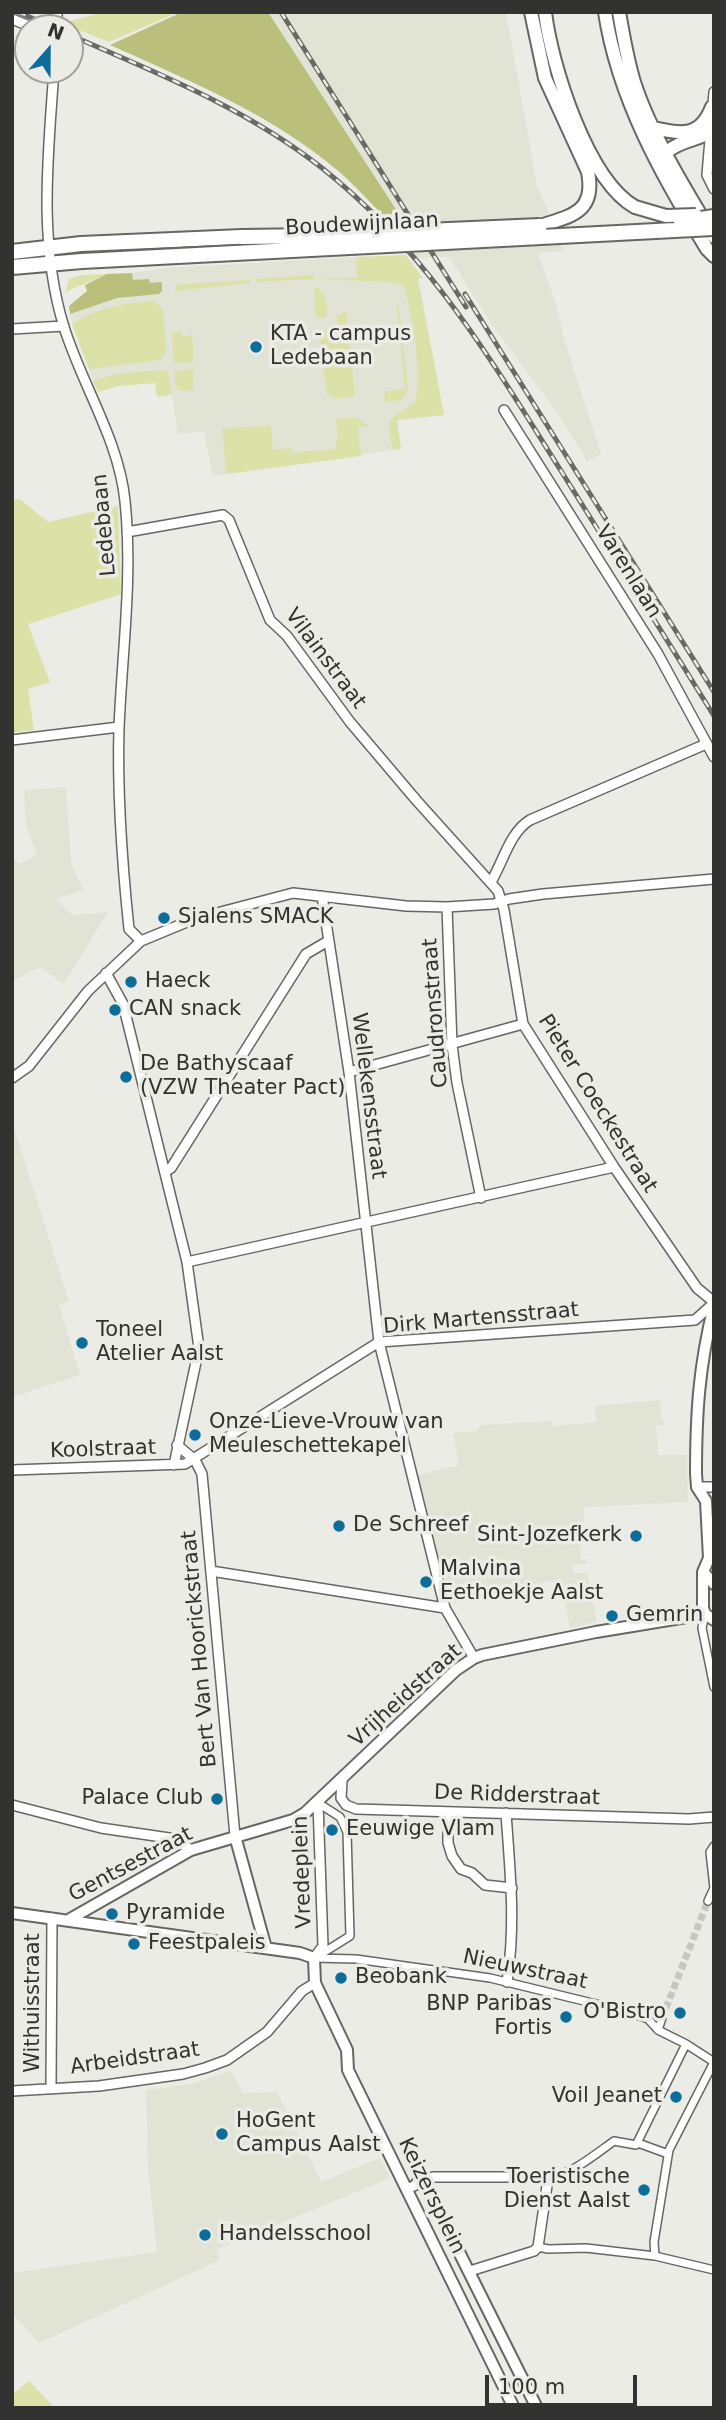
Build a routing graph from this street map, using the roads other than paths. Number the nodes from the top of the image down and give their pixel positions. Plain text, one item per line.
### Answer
1 (531, 12) edge
2 (545, 12) edge
3 (605, 12) edge
4 (619, 12) edge
5 (53, 84) edge
6 (714, 92) edge
7 (712, 107) edge
8 (653, 128) junction
9 (709, 132) junction
10 (667, 152) junction
11 (714, 189) edge
12 (714, 216) edge
13 (540, 226) junction
14 (714, 228) edge
15 (714, 237) edge
16 (48, 248) junction
17 (12, 252) edge
18 (714, 256) edge
19 (51, 263) junction
20 (12, 267) edge
21 (64, 326) junction
22 (12, 329) edge
23 (504, 411) dead end
24 (127, 532) junction
25 (119, 727) junction
26 (12, 740) edge
27 (706, 744) junction
28 (714, 757) edge
29 (714, 879) edge
30 (491, 882) junction
31 (323, 896) junction
32 (501, 901) junction
33 (447, 907) junction
34 (328, 940) junction
35 (141, 941) junction
36 (106, 973) junction
37 (523, 1024) junction
38 (452, 1045) junction
39 (349, 1072) junction
40 (12, 1078) edge
41 (614, 1167) junction
42 (165, 1172) junction
43 (481, 1198) junction
44 (365, 1222) junction
45 (187, 1262) junction
46 (714, 1303) edge
47 (379, 1342) junction
48 (177, 1445) junction
49 (195, 1460) junction
50 (174, 1465) junction
51 (12, 1470) edge
52 (714, 1487) edge
53 (697, 1488) junction
54 (211, 1571) junction
55 (703, 1572) junction
56 (714, 1584) edge
57 (445, 1608) junction
58 (709, 1608) edge
59 (474, 1658) junction
60 (714, 1687) edge
61 (342, 1781) junction
62 (318, 1803) junction
63 (12, 1805) edge
64 (448, 1812) junction
65 (506, 1814) junction
66 (714, 1817) edge
67 (235, 1836) junction
68 (714, 1846) edge
69 (191, 1850) junction
70 (512, 1888) junction
71 (714, 1888) edge
72 (708, 1901) dead end
73 (12, 1913) edge
74 (52, 1918) junction
75 (70, 1919) junction
76 (266, 1948) junction
77 (314, 1958) junction
78 (507, 1982) junction
79 (315, 1983) junction
80 (663, 2018) tunnel mouth
81 (658, 2030) junction
82 (686, 2044) junction
83 (714, 2062) edge
84 (51, 2088) junction
85 (12, 2091) edge
86 (638, 2143) junction
87 (668, 2154) junction
88 (548, 2179) junction
89 (412, 2186) junction
90 (538, 2247) junction
91 (655, 2256) junction
92 (714, 2270) edge
93 (470, 2271) junction
94 (514, 2408) edge
95 (537, 2408) edge

1 - 13 main road, Boudewijnlaan
2 - 12 main road, Boudewijnlaan, bridge
3 - 18 main road
4 - 8 main road
5 - 16 street, Ledebaan
6 - 7 street
7 - 8 main road
7 - 9 street
8 - 10 main road
9 - 10 main road
9 - 11 street
10 - 15 main road
12 - 13 main road, Boudewijnlaan, bridge
13 - 16 main road, Boudewijnlaan, bridge
14 - 19 main road, Boudewijnlaan, bridge
16 - 17 main road, Boudewijnlaan
16 - 19 street, Ledebaan
19 - 20 main road, Boudewijnlaan
19 - 21 street, Ledebaan
21 - 22 street
21 - 24 street, Ledebaan
23 - 27 street, Varenlaan
24 - 25 street, Ledebaan
24 - 30 street, Vilainstraat
25 - 26 street
25 - 35 street, Ledebaan
27 - 28 street, Varenlaan
27 - 30 street
29 - 32 street
30 - 32 street, Vilainstraat
31 - 33 street
31 - 34 street, Wellekensstraat
31 - 35 street
32 - 33 street
32 - 37 street, Pieter Coeckestraat
33 - 38 street, Caudronstraat
34 - 39 street, Wellekensstraat
34 - 42 street
35 - 36 street
36 - 40 street
36 - 42 street
37 - 38 street
37 - 41 street, Pieter Coeckestraat
38 - 39 street
38 - 43 street, Caudronstraat
39 - 44 street, Wellekensstraat
41 - 43 street
41 - 46 street, Pieter Coeckestraat
42 - 45 street
43 - 44 street
44 - 45 street
44 - 47 street, Wellekensstraat
45 - 48 street
46 - 47 street, Dirk Martensstraat
46 - 53 street
47 - 49 street, Dirk Martensstraat
47 - 57 street, Wellekensstraat
48 - 49 street
48 - 50 street
49 - 50 street, Koolstraat
49 - 54 street, Bert Van Hoorickstraat
50 - 51 street, Koolstraat
52 - 53 street
53 - 55 street
54 - 57 street
54 - 67 street, Bert Van Hoorickstraat
55 - 56 street
55 - 58 street
57 - 59 street, Wellekensstraat
58 - 59 street, Vrijheidstraat
58 - 60 street
59 - 61 street, Vrijheidstraat
61 - 62 street, Vrijheidstraat
61 - 64 street, De Ridderstraat
62 - 67 street, Vrijheidstraat
62 - 77 street, Vredeplein
62 - 77 street, Vredeplein
63 - 69 street
64 - 65 street, De Ridderstraat
64 - 70 street
65 - 66 street, De Ridderstraat
65 - 70 street
67 - 69 street, Gentsestraat
67 - 76 street
68 - 71 street
69 - 75 street, Gentsestraat
70 - 78 street
71 - 72 street
73 - 74 street, Gentsestraat
74 - 75 street, Gentsestraat
74 - 84 street, Withuisstraat
75 - 76 street
76 - 77 street
77 - 78 street, Nieuwstraat
77 - 79 street, Keizersplein
78 - 81 street, Nieuwstraat
79 - 84 street, Arbeidstraat
79 - 89 street, Keizersplein
80 - 81 street
81 - 82 street, Nieuwstraat
82 - 83 street, Nieuwstraat
82 - 86 street
83 - 87 street
84 - 85 street, Arbeidstraat
86 - 87 street
86 - 88 street
87 - 91 street
88 - 89 street
88 - 90 street
89 - 93 street, Keizersplein
89 - 94 street, Keizersplein
90 - 91 street
90 - 93 street
91 - 92 street
93 - 95 street, Keizersplein

